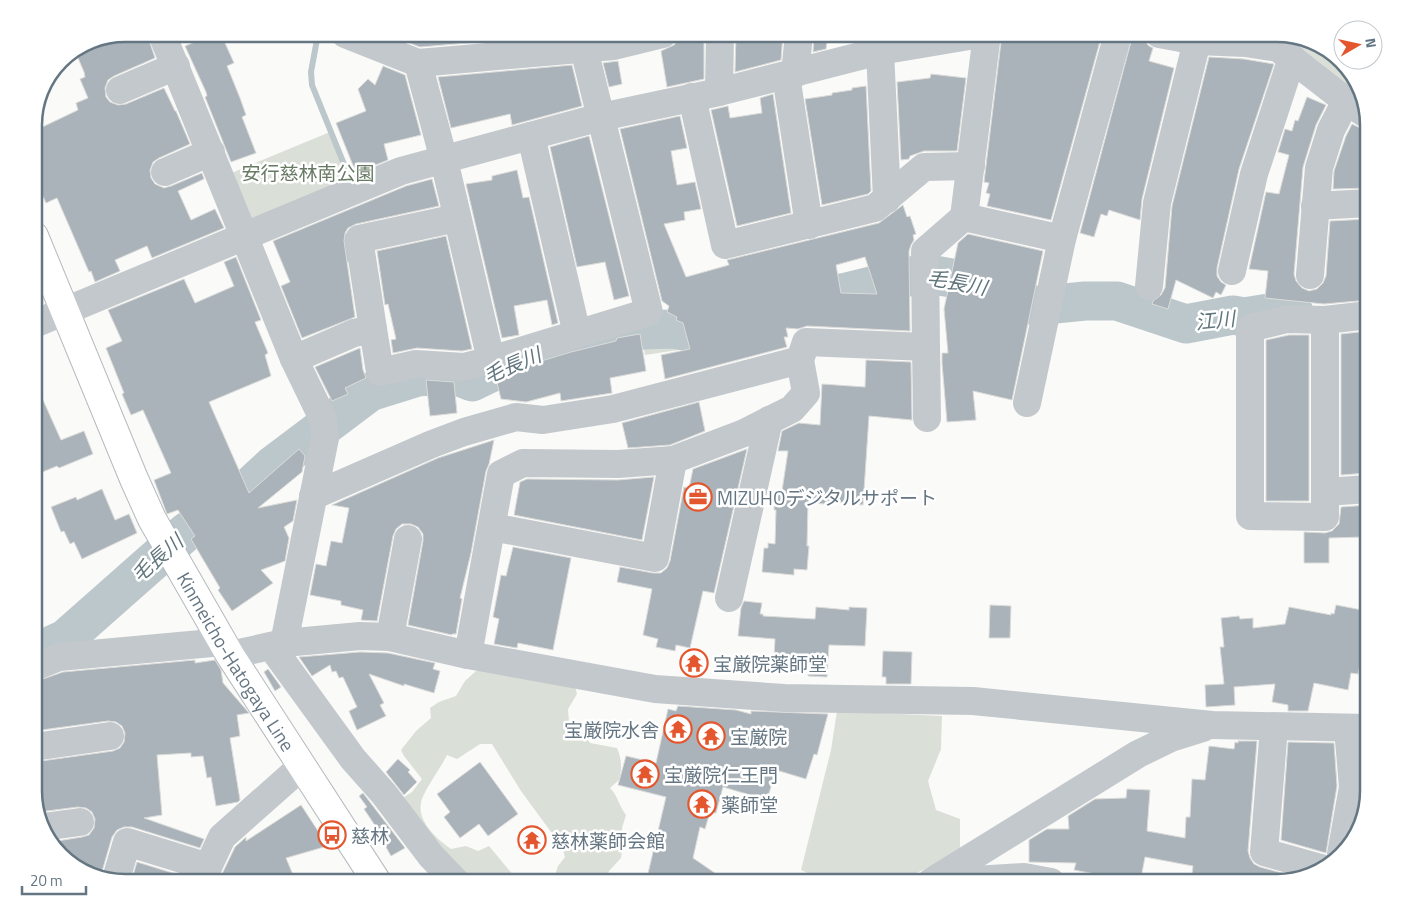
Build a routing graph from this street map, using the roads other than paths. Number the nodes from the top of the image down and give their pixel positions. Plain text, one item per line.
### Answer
1 (166, 42) edge
2 (365, 42) edge
3 (630, 42) edge
4 (720, 42) edge
5 (797, 42) edge
6 (916, 42) edge
7 (986, 42) edge
8 (1116, 42) edge
9 (1197, 42) edge
10 (1221, 42) edge
11 (1283, 47) edge
12 (867, 48) edge
13 (584, 49) junction
14 (418, 63) junction
15 (176, 66) junction
16 (790, 75) junction
17 (120, 90) dead end
18 (719, 92) junction
19 (692, 98) junction
20 (1356, 107) edge
21 (601, 118) junction
22 (531, 136) junction
23 (211, 152) junction
24 (444, 160) junction
25 (971, 166) junction
26 (165, 172) dead end
27 (886, 199) junction
28 (1360, 204) edge
29 (1315, 206) junction
30 (964, 217) junction
31 (457, 218) junction
32 (809, 225) junction
33 (245, 235) junction
34 (1062, 238) junction
35 (43, 257) edge
36 (1232, 271) dead end
37 (1310, 275) dead end
38 (1149, 286) dead end
39 (66, 311) junction
40 (1360, 316) edge
41 (43, 320) edge
42 (1325, 320) junction
43 (373, 329) junction
44 (577, 334) junction
45 (926, 347) junction
46 (294, 359) junction
47 (491, 360) junction
48 (800, 360) junction
49 (1027, 403) dead end
50 (927, 418) dead end
51 (769, 420) junction
52 (673, 460) junction
53 (1360, 490) edge
54 (1325, 492) junction
55 (313, 496) junction
56 (492, 527) junction
57 (408, 539) dead end
58 (729, 598) dead end
59 (390, 637) junction
60 (278, 644) junction
61 (226, 648) junction
62 (468, 655) junction
63 (43, 663) edge
64 (1360, 724) edge
65 (1212, 725) junction
66 (1274, 727) junction
67 (110, 736) dead end
68 (1360, 743) edge
69 (43, 746) edge
70 (302, 766) junction
71 (80, 822) dead end
72 (51, 826) edge
73 (1342, 842) edge
74 (1312, 866) edge
75 (118, 873) edge
76 (204, 874) edge
77 (206, 874) edge
78 (372, 874) edge
79 (449, 874) edge
80 (944, 874) edge

1 - 15 street
2 - 14 street
3 - 13 street
4 - 18 street
5 - 16 street
6 - 12 street
7 - 25 street
8 - 34 street
9 - 38 street
10 - 11 street
11 - 20 street
11 - 36 street
12 - 16 street
12 - 27 street
13 - 14 street
13 - 21 street
14 - 24 street
15 - 17 street
15 - 23 street
16 - 18 street
16 - 32 street
18 - 19 street
19 - 21 street
19 - 32 street
20 - 29 street
21 - 22 street
21 - 44 street
22 - 24 street
22 - 44 street
23 - 26 street
23 - 33 street
24 - 31 street
24 - 33 street
25 - 27 street
25 - 30 street
27 - 32 street
28 - 29 street
29 - 37 street
30 - 34 street
30 - 45 street
31 - 43 street
31 - 47 street
33 - 39 street
33 - 46 street
34 - 49 street
35 - 39 main road, Kinmeicho-Hatogaya Line
39 - 41 street
39 - 61 main road, Kinmeicho-Hatogaya Line
40 - 42 street
42 - 54 street
42 - 54 street
43 - 46 street
43 - 47 street
44 - 47 street
45 - 48 street
45 - 50 street
46 - 55 street
48 - 51 street
48 - 55 street
51 - 52 street
51 - 58 street
52 - 56 street
52 - 56 street
53 - 54 street
55 - 60 street
56 - 62 street
57 - 59 street
59 - 60 street
59 - 62 street
60 - 61 street
60 - 79 street
61 - 63 street
61 - 70 main road, Kinmeicho-Hatogaya Line
62 - 65 street
64 - 66 street
65 - 66 street
65 - 80 street
66 - 74 street
67 - 69 street
68 - 73 street
70 - 77 street
70 - 78 main road, Kinmeicho-Hatogaya Line
71 - 72 street
75 - 76 street

